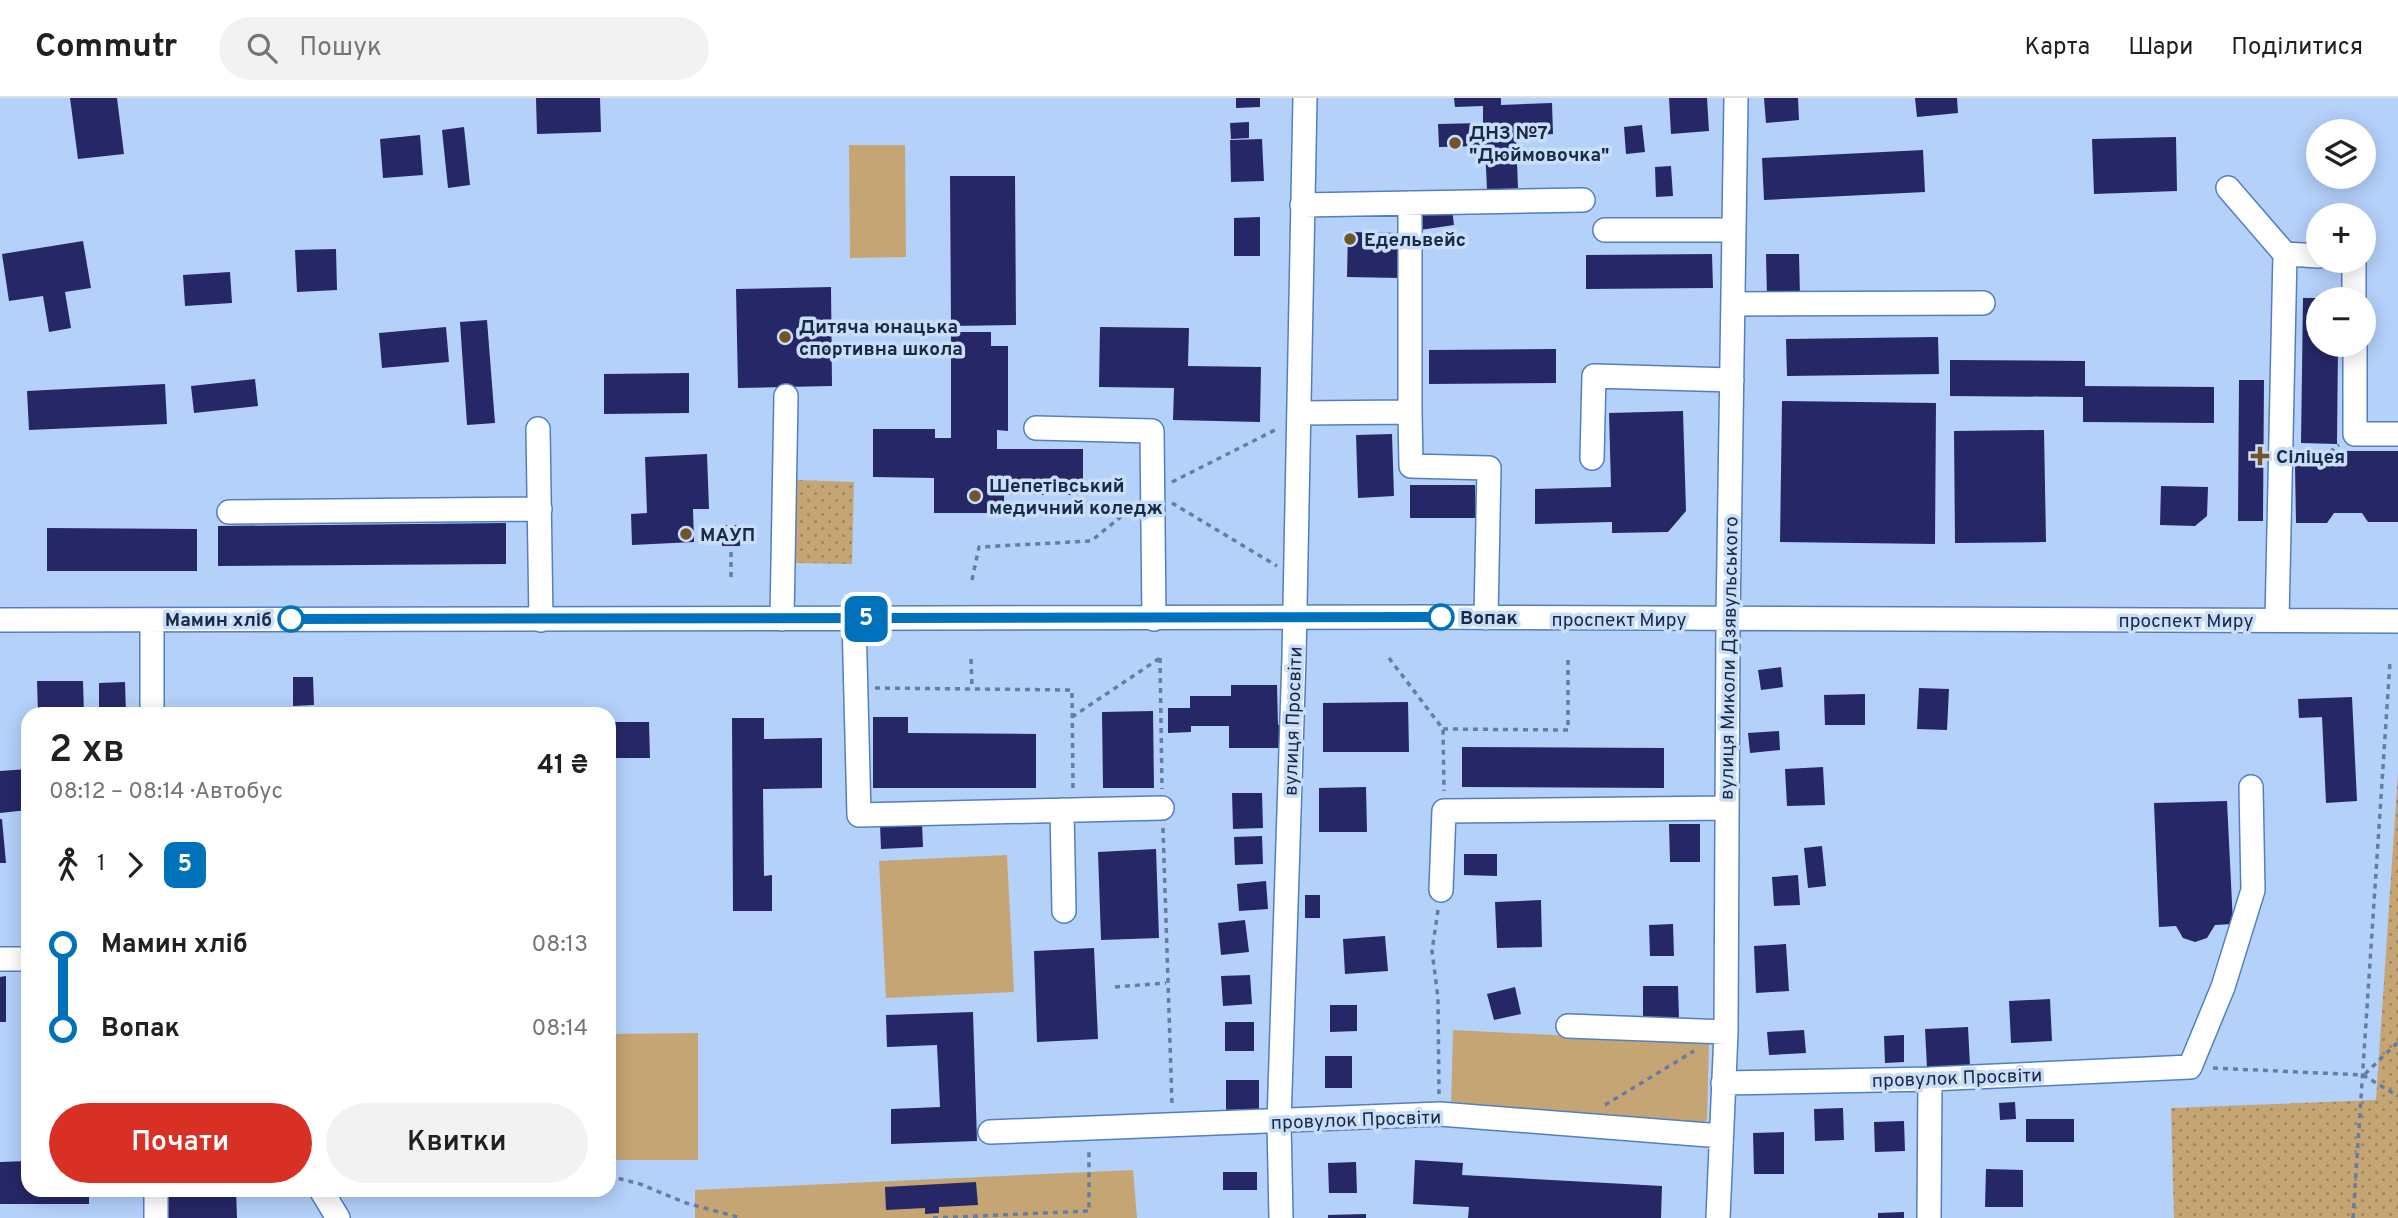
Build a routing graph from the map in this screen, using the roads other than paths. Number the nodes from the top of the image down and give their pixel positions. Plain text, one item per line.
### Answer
1 (1304, 98) edge
2 (1736, 98) edge
3 (2228, 188) dead end
4 (1583, 200) dead end
5 (1410, 203) junction
6 (1303, 205) junction
7 (1605, 230) dead end
8 (1734, 230) junction
9 (2286, 254) junction
10 (2306, 255) edge
11 (1983, 303) dead end
12 (1733, 304) junction
13 (2355, 357) edge
14 (1732, 380) junction
15 (786, 396) dead end
16 (1410, 412) junction
17 (1289, 420) junction
18 (1036, 428) dead end
19 (538, 429) dead end
20 (2398, 434) edge
21 (1592, 458) dead end
22 (540, 509) junction
23 (229, 512) dead end
24 (1486, 618) junction
25 (782, 619) junction
26 (854, 619) junction
27 (1154, 619) junction
28 (1295, 619) junction
29 (0, 620) edge
30 (152, 620) junction
31 (541, 620) junction
32 (1728, 620) junction
33 (2277, 620) junction
34 (2398, 621) edge
35 (152, 707) edge
36 (2250, 787) dead end
37 (1162, 808) road end
38 (1727, 808) junction
39 (1067, 810) junction
40 (1441, 890) road end
41 (1064, 911) dead end
42 (21, 959) edge
43 (0, 960) edge
44 (1568, 1026) dead end
45 (1726, 1032) junction
46 (1930, 1079) junction
47 (1723, 1083) junction
48 (1279, 1122) junction
49 (990, 1132) dead end
50 (1721, 1136) junction
51 (156, 1197) edge
52 (325, 1197) edge
53 (156, 1218) edge
54 (338, 1218) edge
55 (1281, 1218) edge
56 (1718, 1218) edge
57 (1929, 1218) edge

1 - 6 street, вулиця Просвіти
2 - 8 street, вулиця Миколи Дзявульського
3 - 9 street
4 - 5 street
5 - 6 street
5 - 16 street
6 - 17 street, вулиця Просвіти
7 - 8 street
8 - 12 street, вулиця Миколи Дзявульського
9 - 10 street
9 - 33 street
11 - 12 street
12 - 14 street, вулиця Миколи Дзявульського
13 - 20 street
14 - 21 street
14 - 32 street, вулиця Миколи Дзявульського
15 - 25 street
16 - 17 street
16 - 24 street
17 - 28 street, вулиця Просвіти
18 - 27 street
19 - 22 street
22 - 23 street
22 - 31 street
24 - 28 street, проспект Миру
24 - 32 street, проспект Миру
25 - 26 street, проспект Миру
25 - 31 street, проспект Миру
26 - 27 street, проспект Миру
26 - 39 street
27 - 28 street, проспект Миру
28 - 48 street, вулиця Просвіти
29 - 30 street, проспект Миру
30 - 31 street, проспект Миру
30 - 35 street
32 - 33 street, проспект Миру
32 - 38 street, вулиця Миколи Дзявульського
33 - 34 street, проспект Миру
36 - 46 street, провулок Просвіти
37 - 39 street
38 - 40 street
38 - 45 street, вулиця Миколи Дзявульського
39 - 41 street
42 - 43 street
44 - 45 street
45 - 47 street, вулиця Миколи Дзявульського
46 - 47 street, провулок Просвіти
46 - 57 street
47 - 50 street, вулиця Миколи Дзявульського
48 - 49 street, провулок Просвіти
48 - 50 street, провулок Просвіти
48 - 55 street, вулиця Просвіти
50 - 56 street, вулиця Миколи Дзявульського
51 - 53 street
52 - 54 street

